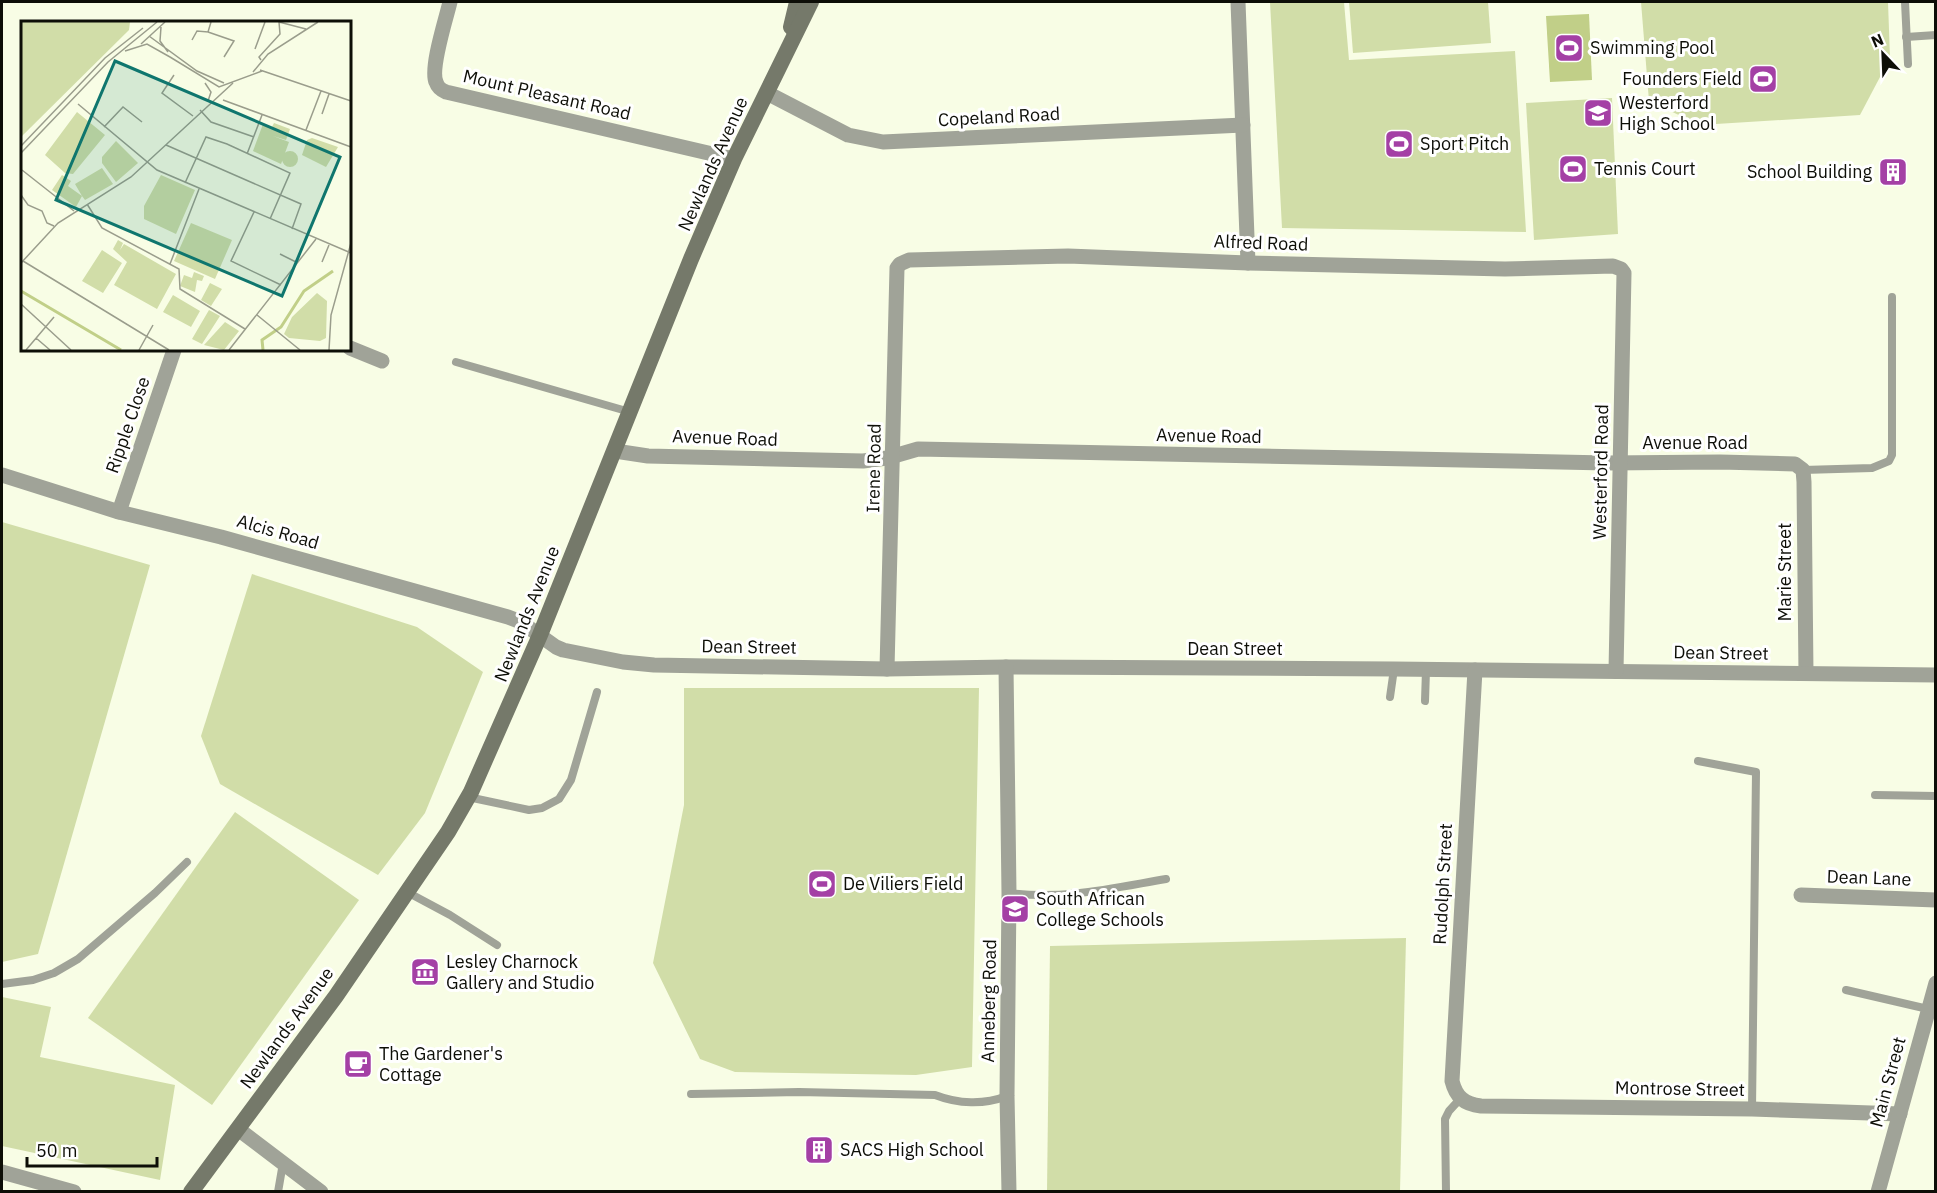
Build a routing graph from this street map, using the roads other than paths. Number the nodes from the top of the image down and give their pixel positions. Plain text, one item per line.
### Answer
1 (450, 2) edge
2 (797, 2) edge
3 (811, 2) edge
4 (1238, 2) edge
5 (1905, 2) edge
6 (1935, 35) edge
7 (1906, 37) junction
8 (787, 49) junction
9 (1908, 64) dead end
10 (767, 93) junction
11 (1243, 124) junction
12 (734, 159) junction
13 (1248, 263) junction
14 (897, 268) joint
15 (1624, 273) joint
16 (1892, 297) dead end
17 (351, 348) edge
18 (174, 351) edge
19 (382, 361) dead end
20 (456, 362) dead end
21 (630, 412) junction
22 (615, 451) junction
23 (894, 456) junction
24 (1621, 462) junction
25 (1803, 470) junction
26 (2, 476) edge
27 (119, 512) junction
28 (540, 635) junction
29 (1006, 667) junction
30 (887, 669) junction
31 (1394, 669) junction
32 (1426, 670) junction
33 (1475, 670) junction
34 (1616, 671) junction
35 (1806, 673) junction
36 (1935, 675) edge
37 (597, 692) dead end
38 (1390, 698) dead end
39 (1425, 701) dead end
40 (1698, 761) dead end
41 (1875, 795) dead end
42 (1935, 796) edge
43 (468, 797) junction
44 (187, 862) dead end
45 (1166, 879) dead end
46 (407, 892) junction
47 (1009, 893) junction
48 (1801, 896) dead end
49 (1935, 900) edge
50 (497, 945) dead end
51 (1935, 983) edge
52 (2, 984) edge
53 (1846, 990) dead end
54 (1928, 1009) junction
55 (691, 1094) dead end
56 (1007, 1096) junction
57 (1460, 1099) junction
58 (1752, 1109) junction
59 (1900, 1114) junction
60 (238, 1129) junction
61 (283, 1162) junction
62 (2, 1172) edge
63 (74, 1191) edge
64 (191, 1191) edge
65 (278, 1191) edge
66 (321, 1191) edge
67 (1009, 1191) edge
68 (1446, 1191) edge
69 (1878, 1191) edge

1 - 12 street, Mount Pleasant Road
2 - 8 main road
3 - 8 main road, Newlands Avenue
4 - 11 street
5 - 7 lane
6 - 7 lane
7 - 9 lane
8 - 10 main road, Newlands Avenue
10 - 11 street, Copeland Road
10 - 12 main road, Newlands Avenue
11 - 13 street
12 - 21 main road, Newlands Avenue
13 - 14 street, Alfred Road
13 - 15 street, Alfred Road
14 - 23 street, Irene Road
15 - 24 street, Westerford Road
16 - 25 lane
17 - 19 street
18 - 27 street, Ripple Close
20 - 21 lane
21 - 22 main road, Newlands Avenue
22 - 23 street, Avenue Road
22 - 28 main road, Newlands Avenue
23 - 24 street, Avenue Road
23 - 30 street, Irene Road
24 - 25 street, Avenue Road
24 - 34 street, Westerford Road
25 - 35 street, Marie Street
26 - 27 street, Alcis Road
27 - 28 street, Alcis Road
28 - 30 street, Dean Street
28 - 43 main road, Newlands Avenue
29 - 30 street, Dean Street
29 - 31 street, Dean Street
29 - 47 street, Anneberg Road
31 - 32 street, Dean Street
31 - 38 lane
32 - 33 street, Dean Street
32 - 39 lane
33 - 34 street, Dean Street
33 - 57 street, Rudolph Street
34 - 35 street, Dean Street
35 - 36 street, Dean Street
37 - 43 lane
40 - 58 lane
41 - 42 lane
43 - 46 main road, Newlands Avenue
44 - 52 lane
45 - 47 lane
46 - 50 lane
46 - 60 main road, Newlands Avenue
47 - 56 street, Anneberg Road
48 - 49 street, Dean Lane
51 - 54 street, Main Street
53 - 54 lane
54 - 59 street, Main Street
55 - 56 lane
56 - 67 street, Anneberg Road
57 - 58 street, Montrose Street
57 - 68 lane
58 - 59 street, Montrose Street
59 - 69 street, Main Street
60 - 61 street
60 - 64 main road, Newlands Avenue
61 - 65 lane
61 - 66 street
62 - 63 street

